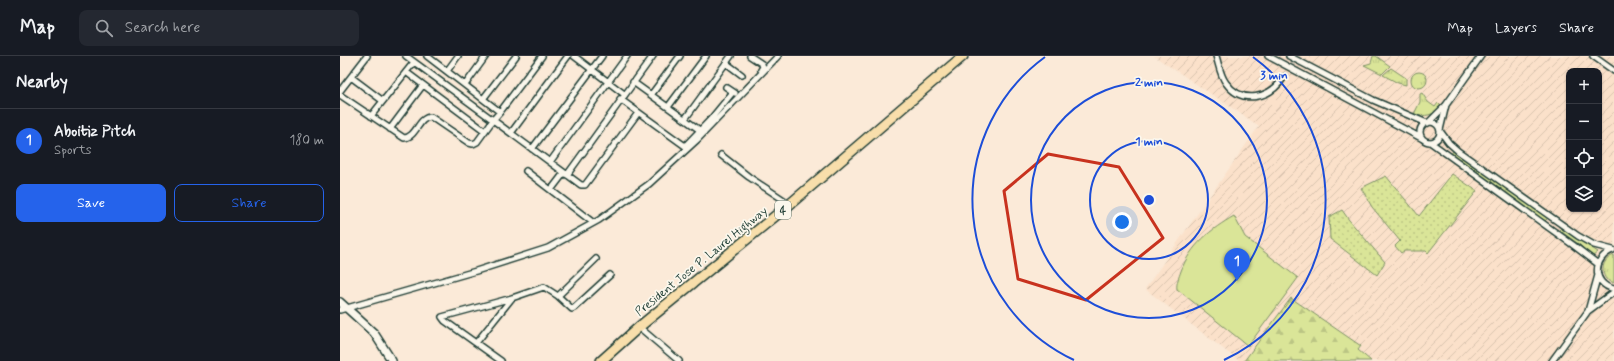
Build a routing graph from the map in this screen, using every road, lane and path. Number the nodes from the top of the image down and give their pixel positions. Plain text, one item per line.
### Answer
1 (367, 56) edge
2 (406, 56) edge
3 (458, 56) edge
4 (486, 56) edge
5 (516, 56) edge
6 (542, 56) edge
7 (568, 56) edge
8 (574, 56) edge
9 (602, 56) edge
10 (627, 56) edge
11 (653, 56) edge
12 (680, 56) edge
13 (706, 56) edge
14 (732, 56) edge
15 (750, 56) edge
16 (778, 56) edge
17 (963, 56) edge
18 (1216, 56) edge
19 (1268, 56) edge
20 (1289, 56) edge
21 (1481, 56) edge
22 (1593, 56) edge
23 (429, 57) edge
24 (414, 62) junction
25 (726, 63) junction
26 (592, 69) junction
27 (447, 71) junction
28 (1614, 71) edge
29 (406, 72) junction
30 (742, 75) dead end
31 (351, 77) junction
32 (754, 77) dead end
33 (1284, 77) tunnel mouth
34 (608, 82) junction
35 (633, 82) junction
36 (423, 85) junction
37 (465, 85) junction
38 (726, 87) dead end
39 (340, 91) edge
40 (624, 94) junction
41 (340, 95) edge
42 (651, 95) junction
43 (483, 99) junction
44 (620, 99) junction
45 (383, 101) junction
46 (1383, 104) junction
47 (1446, 105) junction
48 (668, 107) junction
49 (500, 112) junction
50 (638, 112) junction
51 (1379, 115) junction
52 (371, 116) junction
53 (685, 119) junction
54 (493, 120) junction
55 (1428, 123) junction
56 (390, 129) junction
57 (1440, 130) junction
58 (485, 131) junction
59 (701, 131) junction
60 (511, 133) junction
61 (1423, 139) junction
62 (1430, 142) junction
63 (532, 149) junction
64 (721, 155) dead end
65 (550, 162) junction
66 (526, 170) dead end
67 (565, 174) junction
68 (551, 190) junction
69 (790, 204) junction
70 (591, 221) dead end
71 (1614, 250) edge
72 (596, 259) dead end
73 (1598, 264) junction
74 (1598, 274) junction
75 (610, 275) dead end
76 (1614, 289) edge
77 (1614, 292) edge
78 (558, 296) junction
79 (512, 298) junction
80 (340, 302) edge
81 (348, 308) junction
82 (340, 310) edge
83 (1588, 311) junction
84 (640, 327) junction
85 (476, 343) junction
86 (392, 361) edge
87 (501, 361) edge
88 (601, 361) edge
89 (679, 361) edge
90 (1552, 361) edge

1 - 31 street
2 - 24 street
3 - 27 street
4 - 37 street
5 - 43 street
6 - 49 street
7 - 60 street
8 - 26 street
9 - 26 street
10 - 34 street
11 - 35 street
12 - 42 street
13 - 48 street
14 - 25 street
15 - 32 street
16 - 81 street
17 - 69 highway, President Jose P. Laurel Highway / 4
18 - 33 street
19 - 51 street
20 - 46 street
21 - 47 street
22 - 28 street
23 - 27 street
24 - 29 street
24 - 54 street
25 - 30 street
25 - 53 street
26 - 34 street
26 - 63 street
27 - 37 street
29 - 36 street
29 - 45 street
31 - 39 street
31 - 45 street
34 - 40 street
34 - 65 street
35 - 40 street
35 - 42 street
36 - 56 street
36 - 58 street
37 - 43 street
38 - 59 street
40 - 44 street
41 - 52 street
42 - 48 street
43 - 49 street
44 - 50 street
44 - 67 street
45 - 52 street
46 - 51 street
46 - 55 street
47 - 55 street
47 - 57 street
48 - 53 street
49 - 54 street
50 - 59 street
50 - 67 street
51 - 61 street
52 - 56 street
53 - 59 street
54 - 58 street
54 - 60 street
55 - 57 street
55 - 61 street
56 - 58 street
57 - 62 street
57 - 71 street
60 - 63 street
61 - 62 street
62 - 73 street
63 - 65 street
64 - 69 street
65 - 67 street
66 - 68 street
67 - 68 street
68 - 70 street
69 - 84 highway, President Jose P. Laurel Highway / 4
71 - 73 street
72 - 78 street
73 - 74 street
74 - 76 street
74 - 83 street
75 - 78 street
77 - 83 street
78 - 79 street
79 - 85 street
79 - 85 street
80 - 81 main road
81 - 82 street
81 - 86 main road
83 - 90 street
84 - 88 highway, President Jose P. Laurel Highway / 4
84 - 89 street
85 - 87 street

